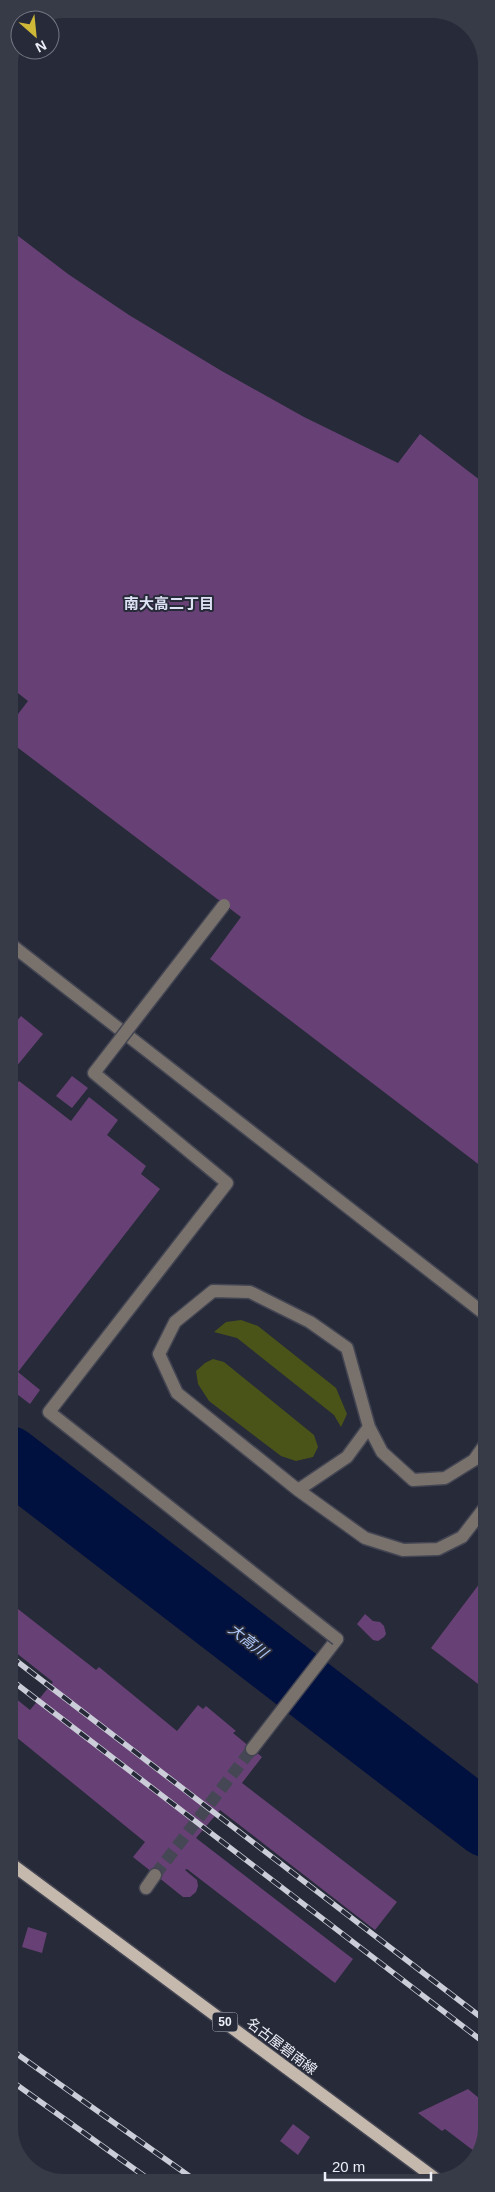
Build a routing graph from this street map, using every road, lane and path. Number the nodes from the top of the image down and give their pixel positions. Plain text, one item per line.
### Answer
1 (224, 905) dead end
2 (18, 950) edge
3 (478, 1309) edge
4 (369, 1428) junction
5 (478, 1454) edge
6 (298, 1490) junction
7 (478, 1516) edge
8 (252, 1749) tunnel mouth
9 (18, 1869) edge
10 (155, 1875) tunnel mouth
11 (146, 1888) dead end
12 (429, 2174) edge

1 - 8 street, bridge
2 - 3 street
4 - 5 street
4 - 6 street
4 - 6 street
6 - 7 street
9 - 12 main road, 名古屋碧南線 / 50
10 - 11 street

